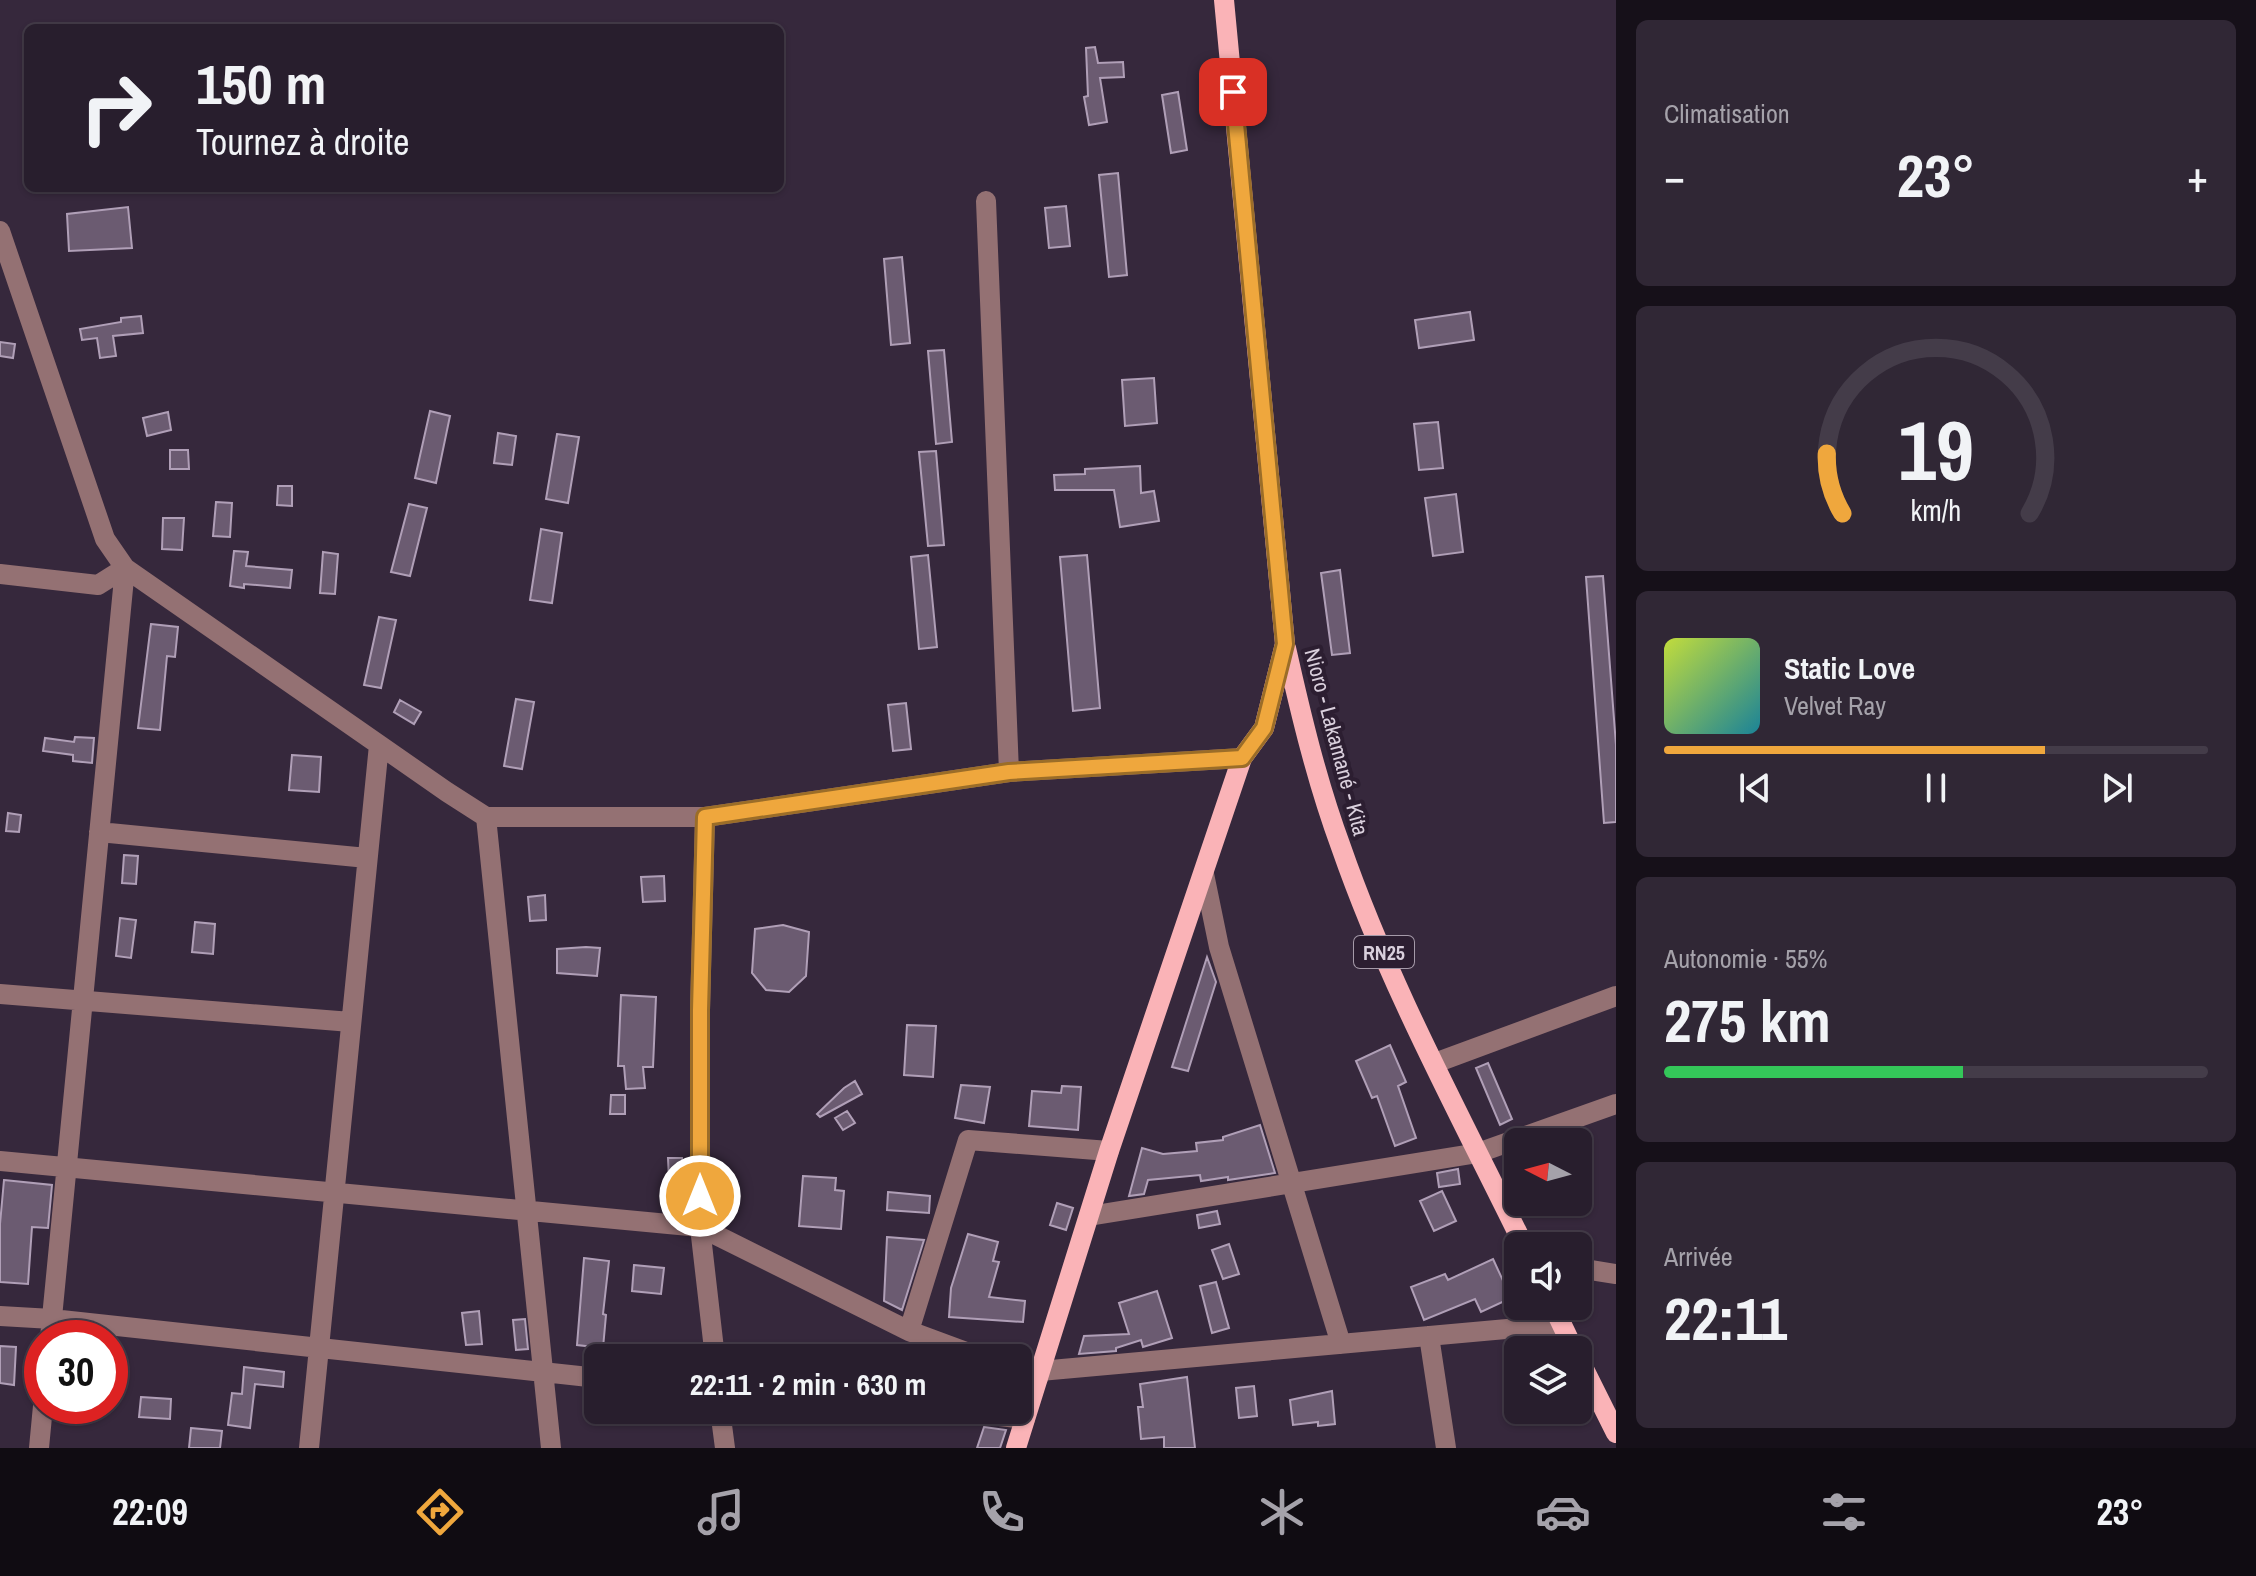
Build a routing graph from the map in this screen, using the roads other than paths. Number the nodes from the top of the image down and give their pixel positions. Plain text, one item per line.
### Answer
1 (1224, 0) edge
2 (986, 201) dead end
3 (0, 231) edge
4 (125, 568) junction
5 (0, 574) edge
6 (1285, 644) junction
7 (379, 745) junction
8 (1242, 758) junction
9 (1009, 772) junction
10 (486, 817) junction
11 (705, 817) junction
12 (99, 832) junction
13 (367, 858) junction
14 (1204, 874) junction
15 (0, 994) edge
16 (1616, 996) edge
17 (83, 1000) junction
18 (351, 1022) junction
19 (1435, 1063) junction
20 (1616, 1104) edge
21 (1109, 1151) junction
22 (1478, 1153) junction
23 (0, 1161) edge
24 (66, 1167) junction
25 (1292, 1183) junction
26 (334, 1193) junction
27 (528, 1211) junction
28 (1089, 1216) junction
29 (700, 1227) junction
30 (1517, 1232) edge
31 (1592, 1270) edge
32 (1616, 1274) edge
33 (0, 1316) edge
34 (52, 1320) edge
35 (1527, 1320) edge
36 (24, 1322) edge
37 (909, 1331) junction
38 (128, 1334) edge
39 (1429, 1336) junction
40 (713, 1344) edge
41 (944, 1344) edge
42 (1341, 1344) junction
43 (319, 1348) junction
44 (543, 1372) junction
45 (1032, 1373) edge
46 (584, 1376) edge
47 (1592, 1385) edge
48 (41, 1424) edge
49 (722, 1424) edge
50 (1023, 1424) edge
51 (1616, 1433) edge
52 (39, 1448) edge
53 (309, 1448) edge
54 (551, 1448) edge
55 (725, 1448) edge
56 (1016, 1448) edge
57 (1446, 1448) edge

1 - 6 main road, RN25
2 - 9 street
3 - 4 street
4 - 5 street
4 - 7 street
4 - 12 street
6 - 8 main road
6 - 19 main road, Nioro - Lakamané - Kita / RN25
7 - 10 street
7 - 13 street
8 - 9 street
8 - 14 main road
9 - 11 street
10 - 11 street
10 - 27 street
11 - 29 street
12 - 13 street
12 - 17 street
13 - 18 street
14 - 21 main road
14 - 25 street
15 - 17 street
16 - 19 street
17 - 18 street
17 - 24 street
18 - 26 street
19 - 22 main road, Nioro - Lakamané - Kita / RN25
20 - 22 street
21 - 28 main road
21 - 37 street
22 - 25 street
22 - 30 main road, Nioro - Lakamané - Kita / RN25
23 - 24 street
24 - 26 street
24 - 34 street
25 - 28 street
25 - 42 street
26 - 27 street
26 - 43 street
27 - 29 street
27 - 44 street
28 - 45 main road
29 - 37 street
29 - 40 street
31 - 32 street
33 - 36 street
35 - 39 street
37 - 41 street
38 - 43 street
39 - 42 street
39 - 57 street
42 - 45 street
43 - 44 street
43 - 53 street
44 - 46 street
44 - 54 street
47 - 51 main road
48 - 52 street
49 - 55 street
50 - 56 main road

